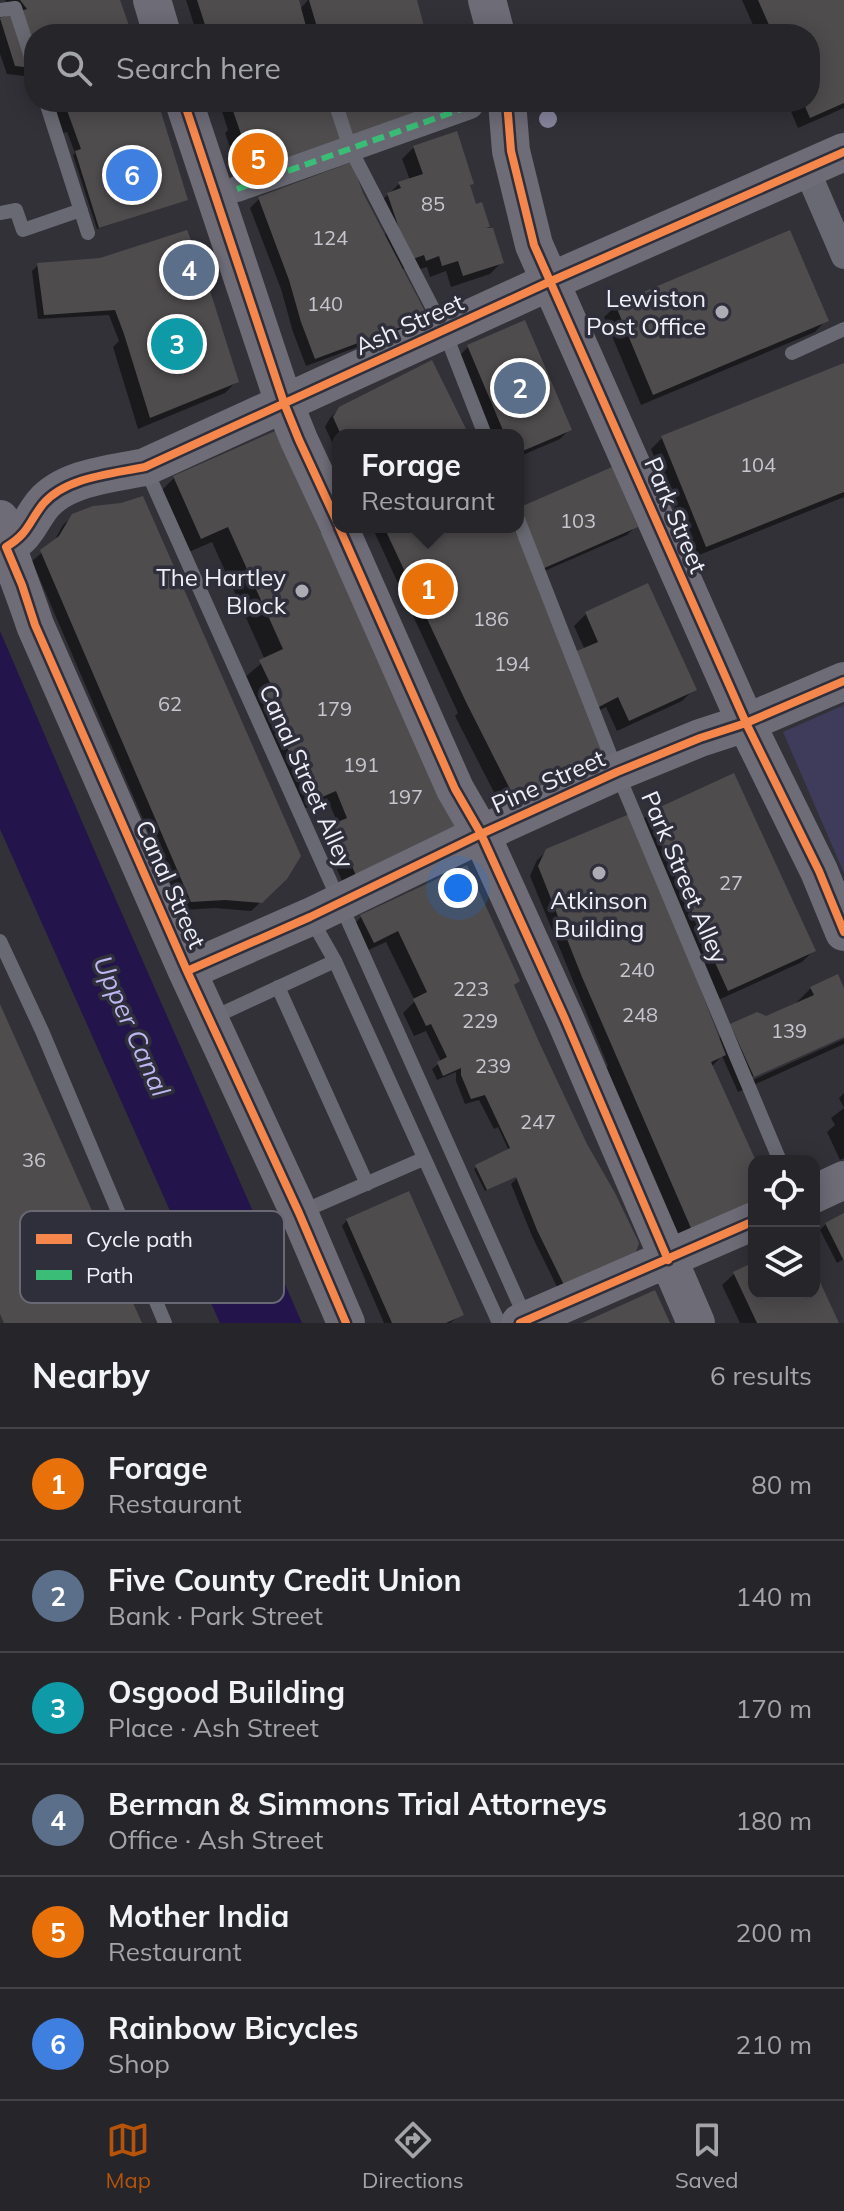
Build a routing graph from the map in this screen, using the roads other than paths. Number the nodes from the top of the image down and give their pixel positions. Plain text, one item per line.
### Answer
1 (152, 0) edge
2 (487, 0) edge
3 (0, 10) edge
4 (159, 24) edge
5 (493, 24) edge
6 (24, 35) edge
7 (49, 112) edge
8 (187, 112) edge
9 (338, 112) edge
10 (464, 112) edge
11 (493, 112) edge
12 (350, 148) junction
13 (844, 152) edge
14 (806, 168) junction
15 (237, 189) dead end
16 (81, 210) junction
17 (0, 213) edge
18 (838, 223) edge
19 (88, 233) dead end
20 (844, 256) edge
21 (549, 282) junction
22 (844, 329) edge
23 (444, 330) junction
24 (792, 353) dead end
25 (284, 403) junction
26 (483, 429) edge
27 (145, 467) junction
28 (332, 511) edge
29 (3, 533) edge
30 (342, 533) edge
31 (523, 533) edge
32 (844, 681) edge
33 (746, 723) junction
34 (617, 772) junction
35 (481, 834) junction
36 (324, 909) junction
37 (844, 932) edge
38 (0, 941) edge
39 (335, 961) junction
40 (187, 971) junction
41 (278, 987) junction
42 (210, 1019) junction
43 (777, 1155) edge
44 (423, 1159) junction
45 (844, 1180) edge
46 (367, 1184) junction
47 (820, 1191) edge
48 (118, 1211) edge
49 (299, 1213) junction
50 (748, 1224) edge
51 (668, 1260) junction
52 (157, 1303) edge
53 (518, 1322) edge
54 (165, 1323) edge
55 (346, 1323) edge
56 (696, 1323) edge

1 - 4 main road
2 - 5 main road
3 - 6 lane
7 - 16 lane
8 - 25 main road
9 - 12 lane
10 - 12 street
11 - 21 main road, Park Street
12 - 15 street
12 - 23 lane
13 - 14 main road, Ash Street
14 - 18 street
14 - 21 main road, Ash Street
16 - 17 lane
16 - 19 lane
18 - 20 street
21 - 23 main road, Ash Street
21 - 33 main road, Park Street
22 - 24 lane
23 - 25 main road, Ash Street
23 - 26 lane
25 - 27 main road, Ash Street
25 - 28 main road
27 - 29 main road, Ash Street
27 - 36 lane, Canal Street Alley
29 - 40 main road, Canal Street
30 - 35 main road
31 - 34 lane, Park Street Alley
32 - 33 main road, Pine Street
33 - 34 main road, Pine Street
33 - 37 main road, Park Street
34 - 35 main road, Pine Street
34 - 43 lane, Park Street Alley
35 - 36 main road, Pine Street
35 - 51 main road
36 - 39 lane
36 - 40 main road, Pine Street
36 - 53 lane, Canal Street Alley
38 - 48 lane
39 - 41 lane
39 - 44 lane
40 - 42 main road, Canal Street
41 - 42 lane
41 - 46 lane
42 - 49 main road, Canal Street
44 - 46 lane
44 - 53 lane
45 - 47 main road
46 - 49 lane
49 - 55 main road, Canal Street
50 - 51 main road
51 - 53 main road
51 - 56 main road
52 - 54 lane

